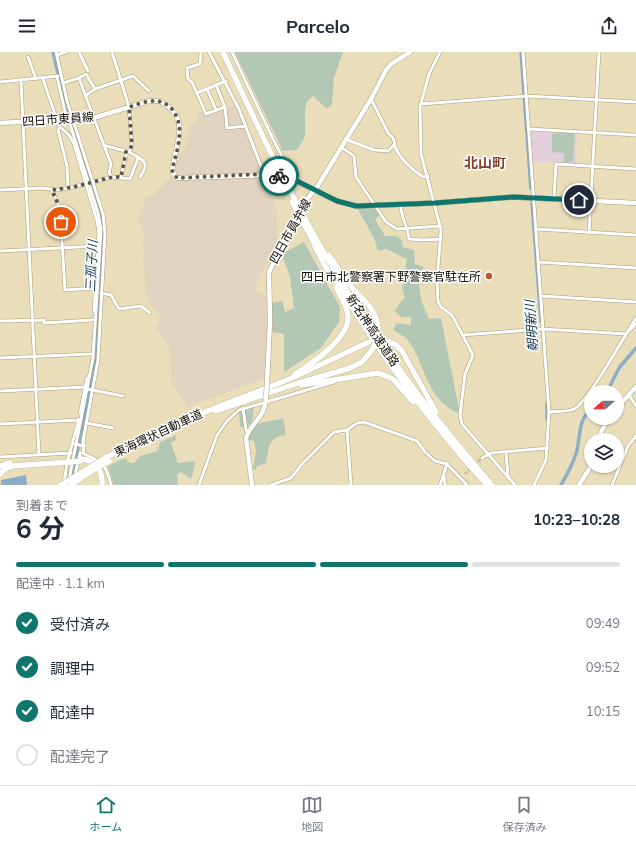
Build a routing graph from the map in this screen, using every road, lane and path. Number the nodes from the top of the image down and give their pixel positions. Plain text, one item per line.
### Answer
1 (66, 52) edge
2 (79, 52) edge
3 (112, 52) edge
4 (201, 52) edge
5 (209, 52) edge
6 (219, 52) edge
7 (223, 52) edge
8 (232, 52) edge
9 (410, 52) edge
10 (440, 52) edge
11 (523, 52) edge
12 (599, 52) edge
13 (56, 53) edge
14 (28, 57) dead end
15 (88, 71) dead end
16 (61, 75) junction
17 (57, 77) junction
18 (79, 78) junction
19 (43, 79) junction
20 (36, 80) junction
21 (120, 80) junction
22 (21, 81) junction
23 (226, 81) junction
24 (0, 82) edge
25 (63, 83) junction
26 (216, 85) junction
27 (95, 89) junction
28 (207, 89) junction
29 (149, 91) dead end
30 (197, 93) junction
31 (86, 96) junction
32 (525, 96) junction
33 (372, 99) junction
34 (597, 100) junction
35 (636, 102) edge
36 (421, 104) junction
37 (129, 107) junction
38 (225, 107) junction
39 (216, 110) junction
40 (93, 118) junction
41 (57, 120) junction
42 (68, 120) junction
43 (74, 120) junction
44 (22, 122) junction
45 (0, 123) edge
46 (246, 126) junction
47 (60, 127) junction
48 (529, 129) junction
49 (595, 133) junction
50 (636, 135) edge
51 (345, 139) junction
52 (394, 144) junction
53 (103, 145) junction
54 (341, 146) junction
55 (128, 151) junction
56 (138, 158) junction
57 (593, 166) junction
58 (636, 169) edge
59 (264, 174) junction
60 (428, 176) junction
61 (112, 177) junction
62 (121, 177) junction
63 (140, 177) dead end
64 (293, 180) junction
65 (93, 182) junction
66 (87, 184) junction
67 (68, 188) junction
68 (26, 189) junction
69 (314, 189) junction
70 (0, 190) edge
71 (52, 190) junction
72 (535, 197) junction
73 (554, 198) junction
74 (591, 200) junction
75 (296, 202) junction
76 (636, 202) edge
77 (435, 203) junction
78 (401, 204) junction
79 (376, 205) junction
80 (303, 223) junction
81 (440, 226) junction
82 (408, 227) junction
83 (536, 229) junction
84 (589, 233) junction
85 (636, 235) edge
86 (441, 239) junction
87 (99, 246) junction
88 (62, 247) junction
89 (28, 249) junction
90 (0, 251) edge
91 (538, 262) junction
92 (636, 268) edge
93 (96, 288) junction
94 (97, 293) junction
95 (102, 293) junction
96 (541, 296) junction
97 (636, 302) edge
98 (150, 313) dead end
99 (636, 318) edge
100 (32, 320) junction
101 (93, 320) junction
102 (0, 321) edge
103 (636, 324) edge
104 (542, 329) junction
105 (463, 335) junction
106 (625, 335) junction
107 (388, 341) dead end
108 (369, 342) dead end
109 (91, 354) junction
110 (34, 356) junction
111 (0, 358) edge
112 (335, 382) dead end
113 (636, 387) edge
114 (87, 388) junction
115 (35, 389) junction
116 (93, 390) junction
117 (0, 391) edge
118 (259, 393) junction
119 (629, 395) junction
120 (123, 396) dead end
121 (266, 399) junction
122 (624, 400) edge
123 (636, 406) edge
124 (243, 408) junction
125 (549, 412) junction
126 (79, 420) junction
127 (37, 422) junction
128 (86, 423) junction
129 (0, 424) edge
130 (113, 428) dead end
131 (347, 430) junction
132 (248, 432) junction
133 (636, 436) edge
134 (75, 444) junction
135 (83, 445) junction
136 (548, 448) junction
137 (69, 453) junction
138 (83, 453) junction
139 (506, 453) junction
140 (74, 454) junction
141 (39, 455) junction
142 (487, 455) junction
143 (461, 456) junction
144 (0, 457) edge
145 (482, 458) tunnel mouth
146 (107, 460) junction
147 (69, 461) junction
148 (97, 463) junction
149 (447, 464) junction
150 (10, 465) junction
151 (0, 468) edge
152 (586, 473) edge
153 (0, 474) edge
154 (465, 474) tunnel mouth
155 (444, 476) junction
156 (484, 476) junction
157 (508, 477) junction
158 (461, 478) junction
159 (56, 485) edge
160 (62, 485) edge
161 (70, 485) edge
162 (101, 485) edge
163 (111, 485) edge
164 (199, 485) edge
165 (252, 485) edge
166 (271, 485) edge
167 (351, 485) edge
168 (440, 485) edge
169 (445, 485) edge
170 (467, 485) edge
171 (487, 485) edge
172 (492, 485) edge
173 (515, 485) edge
174 (534, 485) edge
175 (578, 485) edge
176 (612, 485) edge

1 - 13 street
2 - 15 street
3 - 21 street
4 - 30 street
5 - 23 street
6 - 80 highway, 新名神高速道路
7 - 75 highway, 新名神高速道路
8 - 64 street
9 - 33 main road, 四日市員弁線
10 - 36 street
11 - 32 street
12 - 34 street
13 - 16 street
14 - 20 street
16 - 17 street
16 - 25 street
17 - 19 street
17 - 42 street
18 - 25 street
18 - 27 street
18 - 31 street
19 - 20 street
19 - 41 street
20 - 22 street
21 - 27 street
21 - 29 street
21 - 37 street
22 - 24 street
22 - 44 street
23 - 26 street
23 - 46 street
25 - 43 street
26 - 28 street
26 - 38 street
27 - 31 street
28 - 30 street
28 - 39 street
30 - 39 street
31 - 40 street
32 - 34 street
32 - 36 street
32 - 48 street
33 - 51 main road, 四日市員弁線
33 - 52 street
34 - 35 street
34 - 49 street
36 - 60 street
37 - 40 main road, 四日市東員線
37 - 55 street
37 - 59 main road, 四日市東員線
38 - 39 street
38 - 46 street
40 - 43 main road, 四日市東員線
40 - 53 street
41 - 42 main road, 四日市東員線
41 - 44 main road, 四日市東員線
41 - 47 street
42 - 43 main road, 四日市東員線
42 - 66 street
43 - 65 street
44 - 45 main road, 四日市東員線
44 - 68 street
46 - 59 street
47 - 66 street
47 - 67 street
48 - 49 street
48 - 72 street
49 - 50 street
49 - 57 street
51 - 52 street
51 - 54 main road, 四日市員弁線
52 - 60 street
53 - 55 street
53 - 61 street
54 - 69 main road, 四日市員弁線
54 - 79 street
55 - 56 street
55 - 62 street
56 - 62 street
56 - 63 street
57 - 58 street
57 - 73 street
57 - 74 street
59 - 64 main road, 四日市東員線, bridge
60 - 77 street
61 - 62 street
61 - 65 street
64 - 69 main road, 四日市東員線
65 - 66 street
65 - 95 street
66 - 67 street
66 - 87 street
67 - 71 street
68 - 70 street
68 - 71 street
68 - 89 street
69 - 79 main road, 四日市東員線
69 - 121 main road, 四日市員弁線, bridge
71 - 88 street
72 - 73 main road, 四日市東員線
72 - 77 main road, 四日市東員線
72 - 83 street
73 - 74 main road, 四日市東員線
74 - 76 main road, 四日市東員線
74 - 84 street
75 - 118 highway, bridge
75 - 156 highway, 新名神高速道路
77 - 78 main road, 四日市東員線
77 - 81 street
78 - 79 main road, 四日市東員線
78 - 82 street
79 - 82 street
80 - 118 highway
80 - 143 highway, 新名神高速道路
81 - 82 street
81 - 86 street
82 - 86 street
83 - 84 street
83 - 91 street
84 - 85 street
86 - 105 street
87 - 88 street
87 - 93 street
88 - 89 street
88 - 93 street
89 - 90 street
89 - 100 street
91 - 92 street
91 - 96 street
93 - 94 street
93 - 101 street
94 - 95 street
94 - 114 street
95 - 98 street
95 - 116 street
96 - 97 street
96 - 104 street
99 - 106 street
100 - 101 street
100 - 102 street
100 - 110 street
101 - 109 street
103 - 106 street
104 - 105 street
104 - 106 street
104 - 125 street
105 - 142 street
106 - 125 street
107 - 156 highway
108 - 118 highway
109 - 110 street
109 - 114 street
110 - 111 street
110 - 115 street
112 - 121 street
113 - 119 main road
114 - 115 street
114 - 116 street
114 - 126 street
114 - 134 street
115 - 117 street
115 - 127 street
116 - 120 street
116 - 128 street
118 - 143 highway
118 - 146 highway, 東海環状自動車道
119 - 122 main road
119 - 123 street
121 - 124 street
121 - 132 main road, 四日市員弁線
124 - 132 street
124 - 164 street
125 - 136 street
126 - 127 street
126 - 134 street
127 - 129 street
127 - 141 street
128 - 130 street
128 - 135 street
131 - 149 street
131 - 166 street
131 - 167 street
132 - 165 main road
133 - 176 street
134 - 135 street
134 - 137 street
134 - 140 street
135 - 138 street
136 - 139 street
136 - 174 street
137 - 140 street
137 - 141 street
137 - 147 street
138 - 161 street
138 - 163 street
139 - 142 street
139 - 157 street
140 - 161 street
141 - 144 street
142 - 145 street
142 - 157 street
143 - 171 highway, 新名神高速道路
146 - 148 highway, 東海環状自動車道, bridge
146 - 161 highway, 東海環状自動車道, bridge
147 - 150 highway
147 - 160 street
147 - 162 highway, bridge
148 - 159 highway, bridge
148 - 160 highway, 東海環状自動車道, bridge
149 - 155 street
149 - 158 street
150 - 151 highway
150 - 153 highway
152 - 175 main road
154 - 158 street
155 - 168 street
155 - 169 street
156 - 172 highway, 新名神高速道路
157 - 173 street
158 - 170 street

